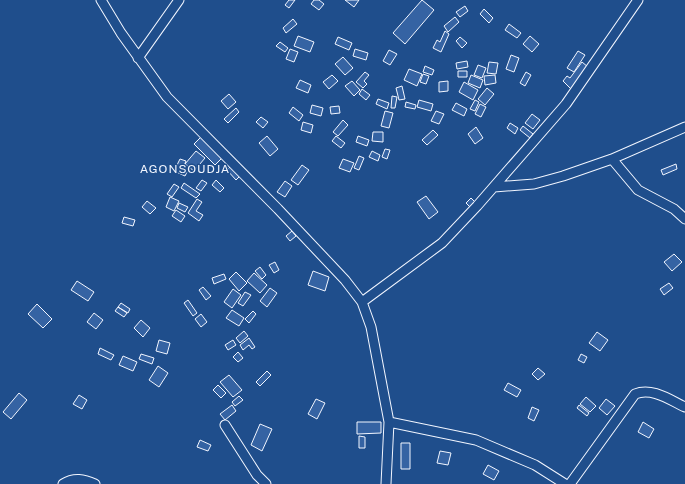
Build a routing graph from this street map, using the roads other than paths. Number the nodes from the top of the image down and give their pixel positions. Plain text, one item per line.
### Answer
1 (101, 0) edge
2 (179, 0) edge
3 (638, 0) edge
4 (138, 58) junction
5 (685, 127) edge
6 (612, 159) junction
7 (494, 187) junction
8 (685, 219) edge
9 (362, 302) junction
10 (685, 407) edge
11 (389, 422) junction
12 (225, 425) dead end
13 (64, 484) edge
14 (95, 484) edge
15 (266, 484) edge
16 (386, 484) edge
17 (565, 484) edge
18 (570, 484) edge

1 - 4 street
2 - 4 street
3 - 7 street
4 - 9 street
5 - 6 street
6 - 7 street
6 - 8 street
7 - 9 street
9 - 11 street
10 - 18 street
11 - 16 street
11 - 17 street
12 - 15 street
13 - 14 street

